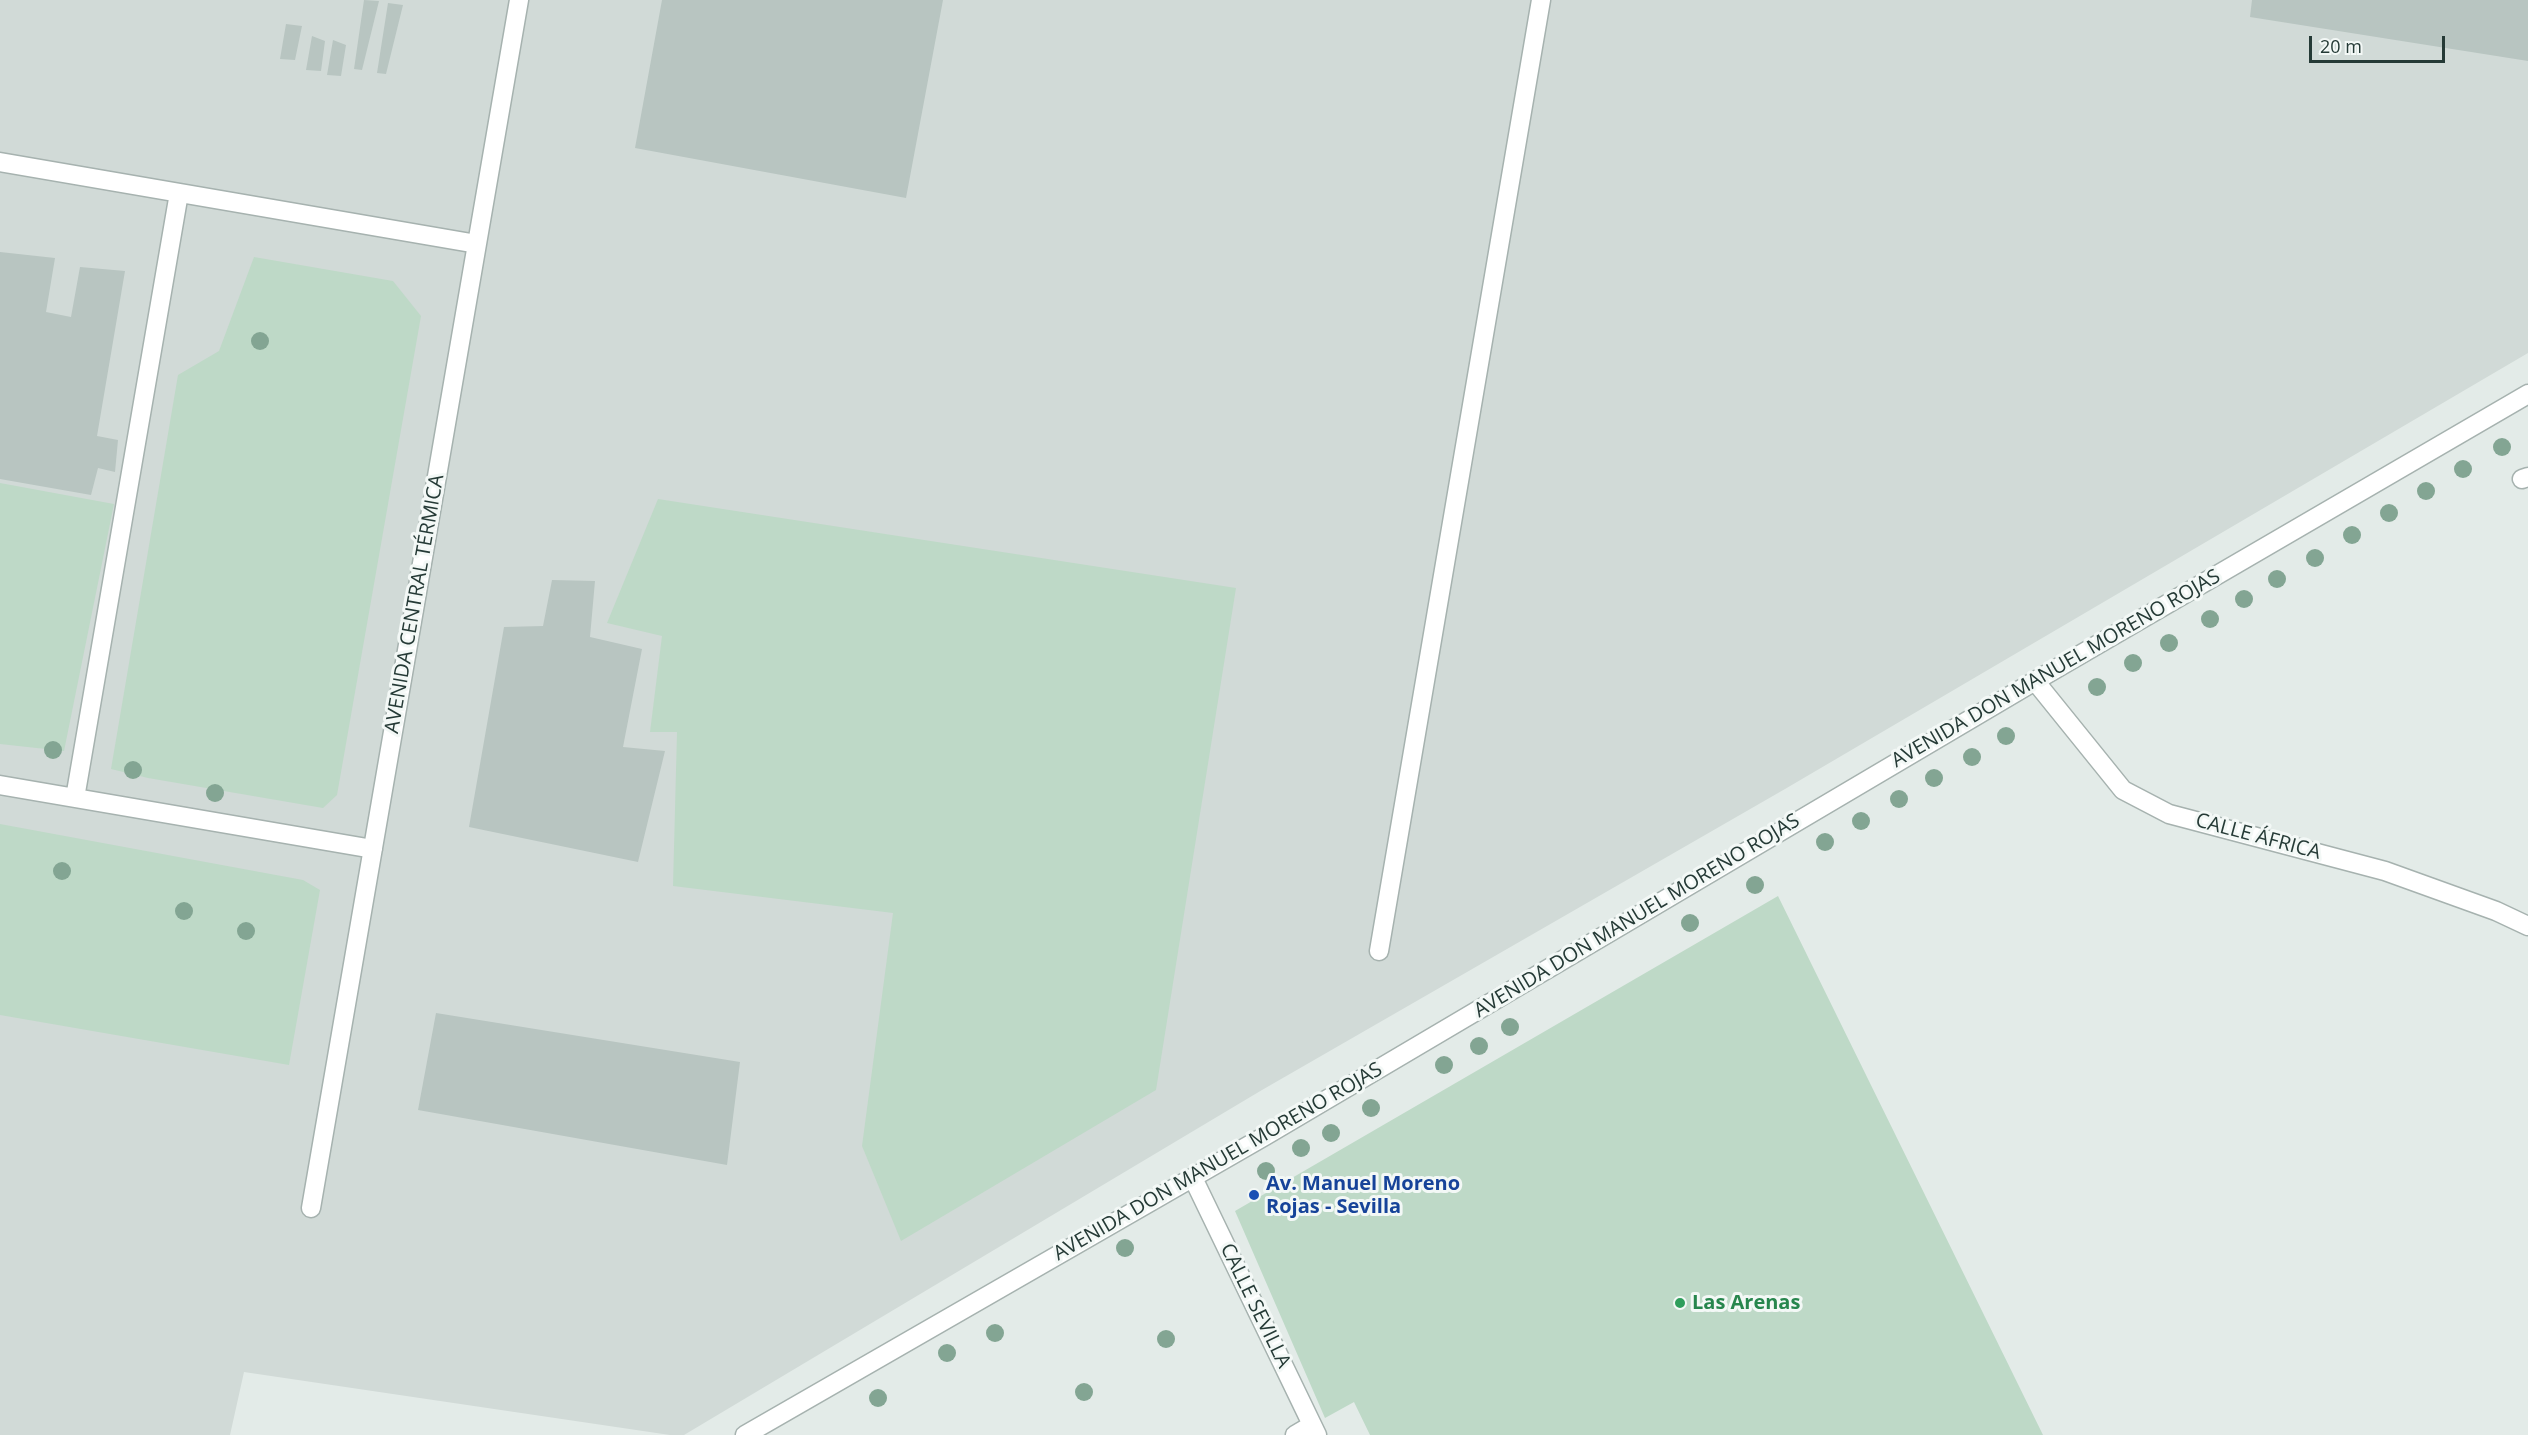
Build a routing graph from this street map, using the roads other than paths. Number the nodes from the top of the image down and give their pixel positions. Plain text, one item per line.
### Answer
1 (519, 0) edge
2 (1541, 0) edge
3 (0, 162) edge
4 (179, 193) junction
5 (477, 243) junction
6 (2528, 394) edge
7 (2035, 681) junction
8 (0, 785) edge
9 (75, 798) junction
10 (373, 849) junction
11 (2528, 926) edge
12 (1379, 951) dead end
13 (1192, 1178) junction
14 (311, 1208) dead end
15 (1315, 1430) edge
16 (745, 1435) edge
17 (1295, 1435) edge

1 - 5 street, AVENIDA CENTRAL TÉRMICA
2 - 12 street
3 - 4 street
4 - 5 street
4 - 9 street
5 - 10 street, AVENIDA CENTRAL TÉRMICA
6 - 7 street, AVENIDA DON MANUEL MORENO ROJAS
7 - 11 street, CALLE ÁFRICA
7 - 13 street, AVENIDA DON MANUEL MORENO ROJAS
8 - 9 street
9 - 10 street
10 - 14 street, AVENIDA CENTRAL TÉRMICA
13 - 15 street, CALLE SEVILLA
13 - 16 street, AVENIDA DON MANUEL MORENO ROJAS
15 - 17 street

